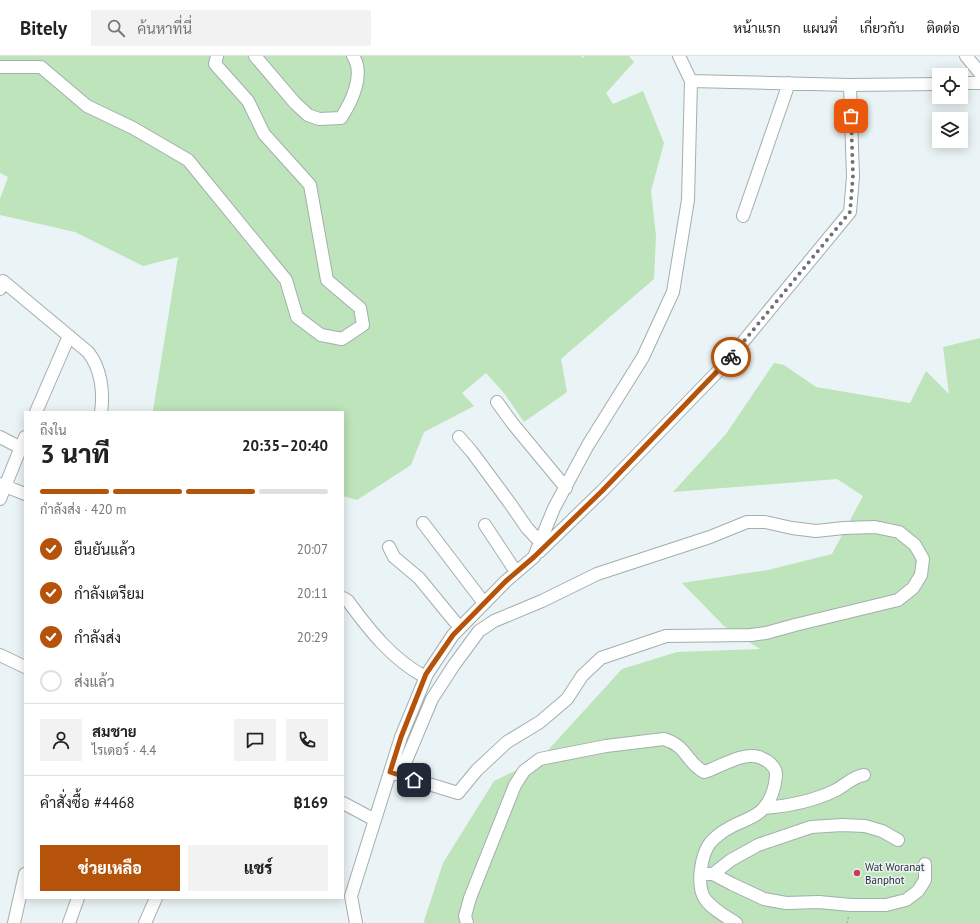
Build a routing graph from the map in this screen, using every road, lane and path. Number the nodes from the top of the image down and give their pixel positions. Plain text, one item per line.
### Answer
1 (217, 56) edge
2 (256, 56) edge
3 (353, 56) edge
4 (679, 56) edge
5 (966, 56) edge
6 (0, 67) edge
7 (980, 73) edge
8 (691, 81) junction
9 (789, 83) junction
10 (980, 83) edge
11 (932, 84) edge
12 (968, 84) edge
13 (850, 85) junction
14 (743, 216) dead end
15 (1, 283) edge
16 (69, 336) junction
17 (497, 402) dead end
18 (36, 411) edge
19 (101, 411) edge
20 (0, 436) edge
21 (459, 437) dead end
22 (22, 449) edge
23 (3, 485) edge
24 (566, 488) junction
25 (24, 494) edge
26 (0, 499) edge
27 (423, 524) dead end
28 (485, 525) dead end
29 (540, 542) junction
30 (389, 547) dead end
31 (534, 557) junction
32 (516, 572) junction
33 (344, 599) edge
34 (484, 603) junction
35 (460, 628) junction
36 (0, 655) edge
37 (24, 667) edge
38 (425, 677) junction
39 (395, 773) junction
40 (864, 776) dead end
41 (344, 804) edge
42 (764, 808) junction
43 (375, 820) junction
44 (898, 840) dead end
45 (925, 864) dead end
46 (700, 874) junction
47 (713, 874) junction
48 (24, 878) edge
49 (78, 899) edge
50 (156, 899) edge
51 (14, 923) edge
52 (69, 923) edge
53 (145, 923) edge
54 (356, 923) edge
55 (467, 923) edge
56 (736, 923) edge

1 - 6 street
2 - 3 street
4 - 8 street
5 - 7 street
8 - 9 street
8 - 24 street
9 - 13 street
9 - 14 street
10 - 12 street
11 - 13 street
13 - 31 street
15 - 16 street
16 - 18 street
16 - 19 street
17 - 24 street
20 - 22 street
21 - 29 street
22 - 23 street
23 - 25 street
23 - 26 street
24 - 29 street
27 - 34 street
28 - 32 street
29 - 31 street
30 - 35 street
31 - 32 street
32 - 34 street
33 - 38 street
34 - 35 street
35 - 38 street
36 - 37 street
38 - 39 street
39 - 39 street
39 - 43 street
40 - 42 street
41 - 43 street
42 - 46 street
42 - 55 street
43 - 54 street
44 - 47 street
45 - 47 street
46 - 47 street
46 - 56 street
48 - 51 street
49 - 52 street
50 - 53 street

